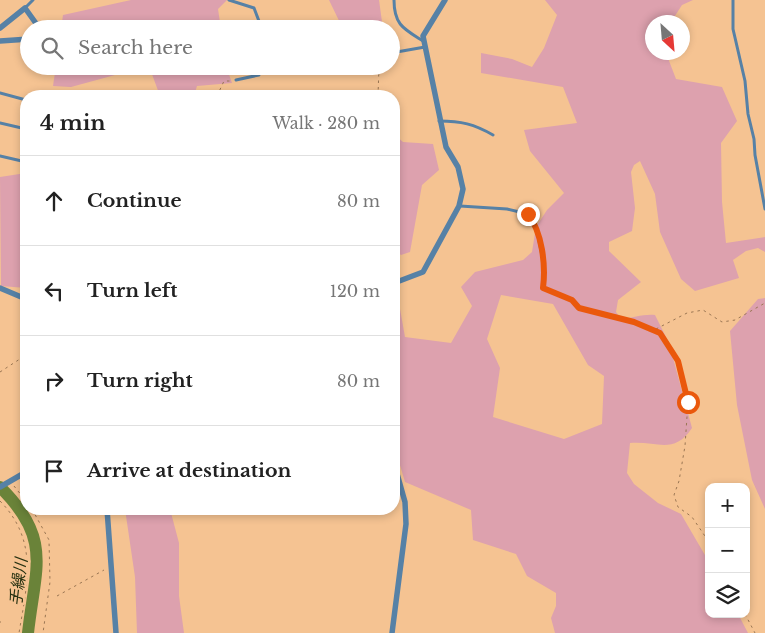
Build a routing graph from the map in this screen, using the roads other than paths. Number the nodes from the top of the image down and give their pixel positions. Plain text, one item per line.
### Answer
1 (33, 0) edge
2 (229, 0) edge
3 (394, 0) edge
4 (445, 0) edge
5 (733, 0) edge
6 (25, 8) junction
7 (34, 20) edge
8 (259, 20) edge
9 (396, 20) edge
10 (400, 25) edge
11 (0, 28) edge
12 (20, 40) edge
13 (0, 41) edge
14 (424, 44) junction
15 (400, 51) edge
16 (259, 75) edge
17 (236, 80) road end
18 (0, 94) edge
19 (20, 99) edge
20 (439, 121) junction
21 (0, 123) edge
22 (20, 128) edge
23 (493, 135) dead end
24 (0, 156) edge
25 (20, 161) edge
26 (459, 206) junction
27 (765, 209) edge
28 (544, 265) road end
29 (400, 281) edge
30 (0, 288) edge
31 (20, 296) edge
32 (20, 475) edge
33 (400, 484) edge
34 (0, 487) edge
35 (108, 515) edge
36 (116, 633) edge
37 (392, 633) edge

1 - 6 lane
2 - 8 lane
3 - 9 lane
4 - 14 street
5 - 27 lane
6 - 7 street
6 - 11 street
10 - 14 lane
12 - 13 street
14 - 15 lane
14 - 20 street
16 - 17 lane
18 - 19 lane
20 - 23 lane
20 - 26 street
21 - 22 lane
24 - 25 lane
26 - 28 lane
26 - 29 street
30 - 31 street
32 - 34 street
33 - 37 street
35 - 36 street

